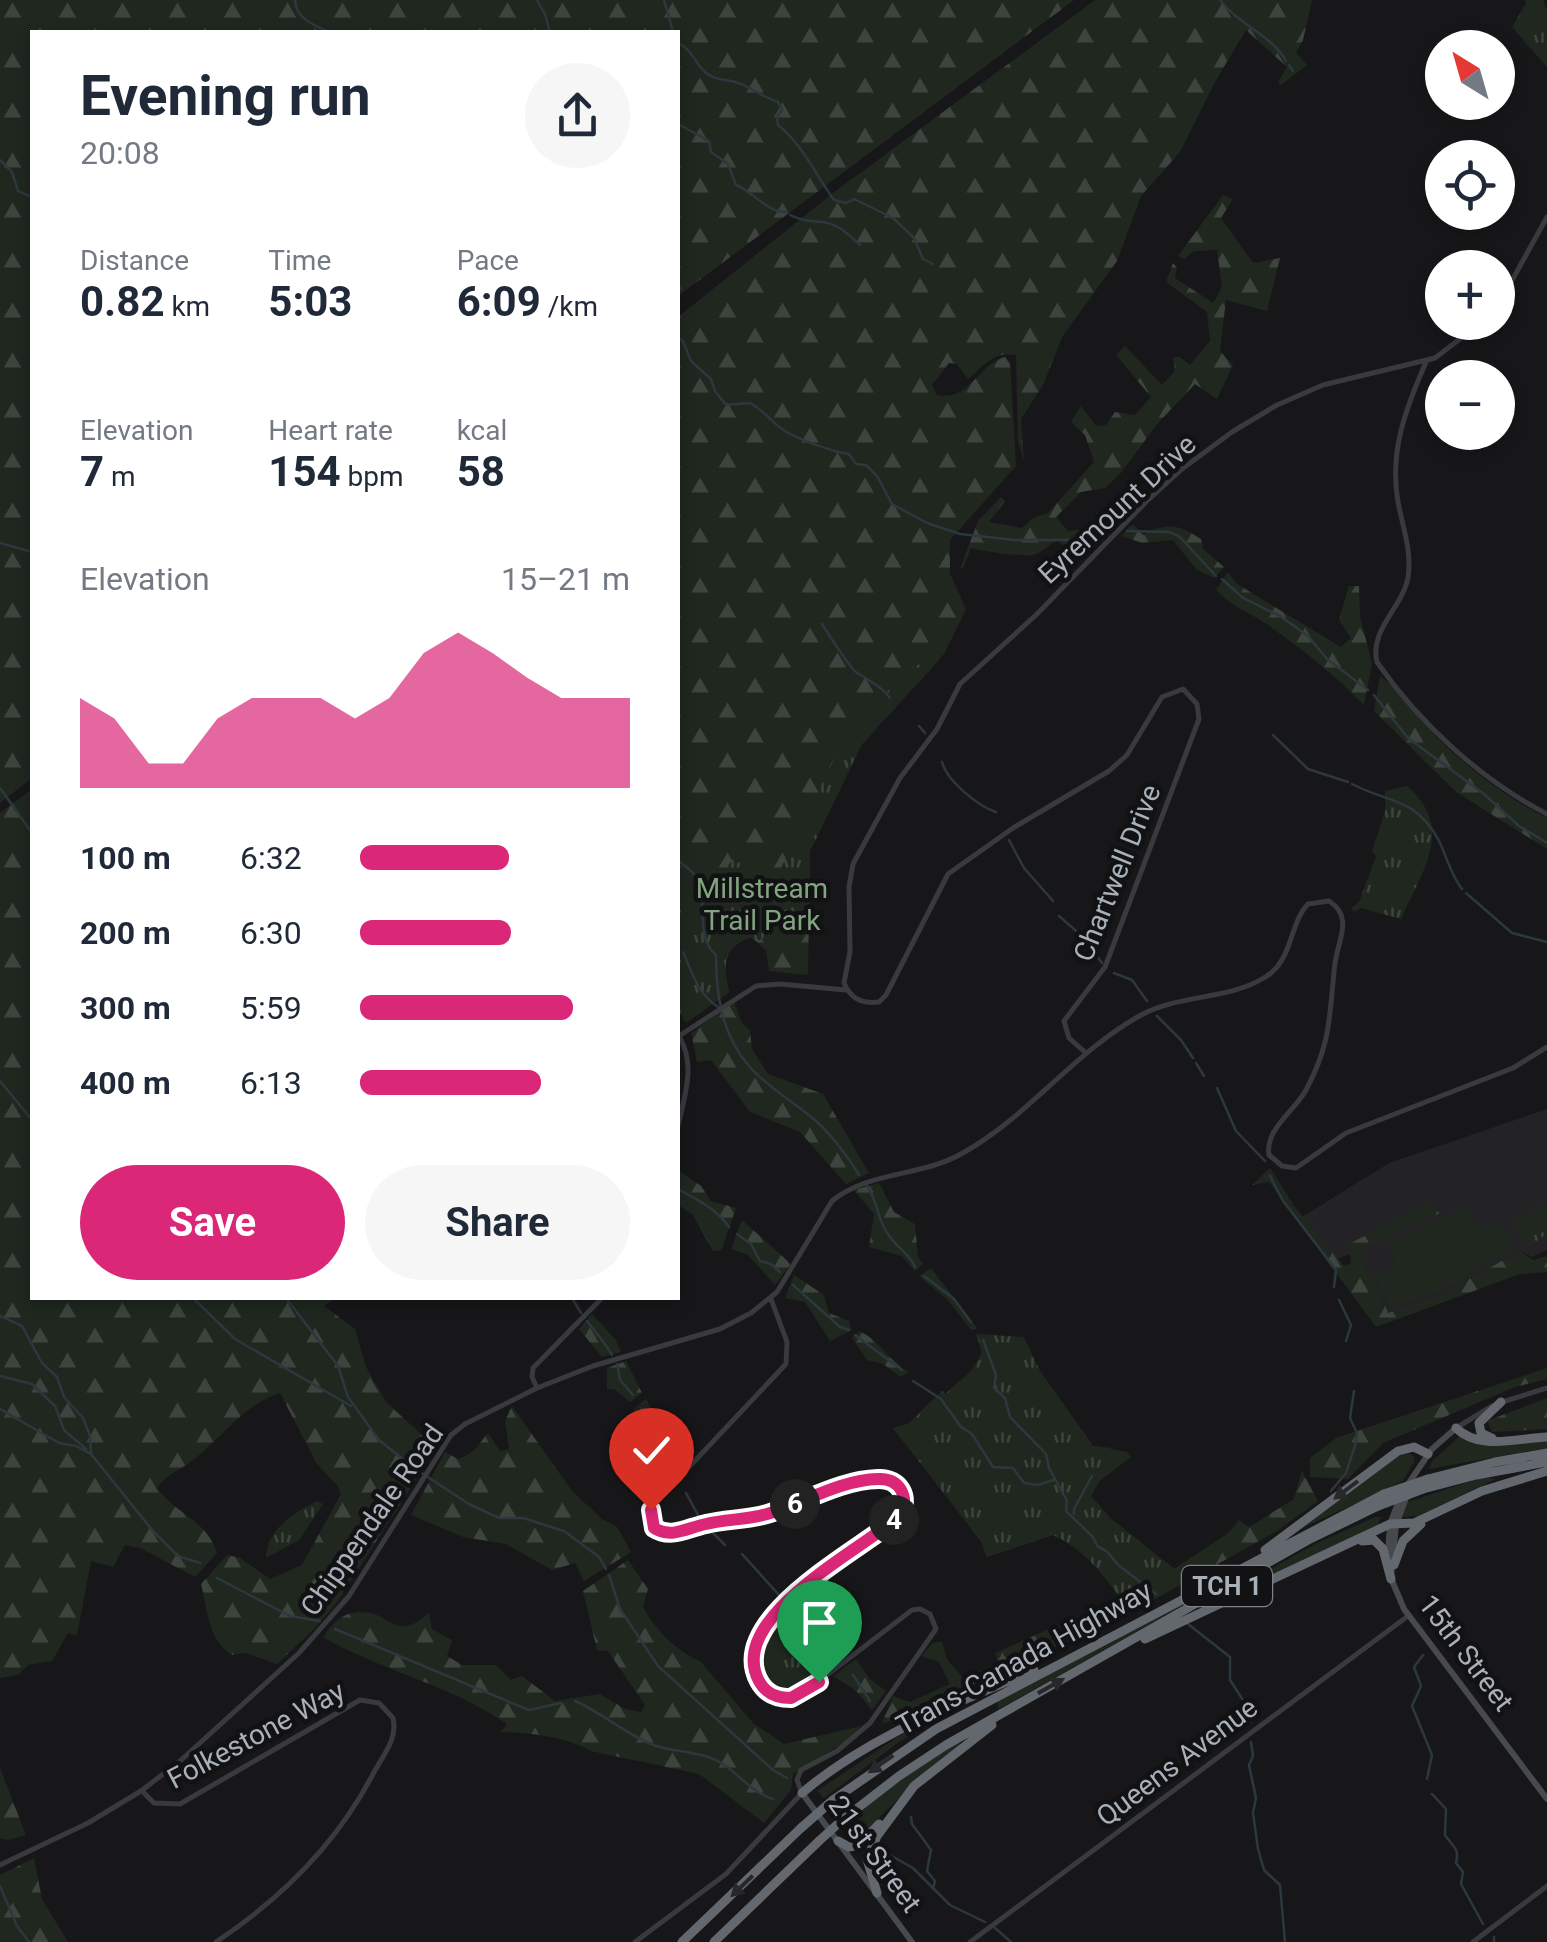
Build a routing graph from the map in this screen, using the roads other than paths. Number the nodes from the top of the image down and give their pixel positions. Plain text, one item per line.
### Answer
1 (1547, 217) edge
2 (1515, 275) edge
3 (1460, 340) edge
4 (1429, 360) edge
5 (1425, 362) edge
6 (1425, 364) edge
7 (1547, 814) edge
8 (847, 990) junction
9 (680, 1035) edge
10 (680, 1038) edge
11 (1547, 1047) edge
12 (1086, 1053) junction
13 (680, 1116) edge
14 (771, 1298) junction
15 (600, 1300) edge
16 (537, 1388) junction
17 (1547, 1388) edge
18 (1501, 1402) junction
19 (1456, 1428) junction
20 (1547, 1437) edge
21 (1520, 1438) junction
22 (1428, 1454) junction
23 (1547, 1454) edge
24 (1547, 1462) edge
25 (1547, 1471) edge
26 (1435, 1513) junction
27 (1393, 1525) junction
28 (1318, 1559) junction
29 (1394, 1565) junction
30 (1391, 1579) junction
31 (1198, 1590) junction
32 (1408, 1616) junction
33 (1114, 1634) junction
34 (1079, 1670) junction
35 (1023, 1702) junction
36 (914, 1786) junction
37 (142, 1790) junction
38 (802, 1792) junction
39 (1547, 1799) edge
40 (838, 1842) junction
41 (0, 1865) edge
42 (1547, 1886) edge
43 (876, 1893) junction
44 (216, 1942) edge
45 (635, 1942) edge
46 (682, 1942) edge
47 (714, 1942) edge
48 (912, 1942) edge
49 (970, 1942) edge
50 (1473, 1942) edge

1 - 2 street
3 - 4 street, Eyremount Drive
5 - 8 street, Eyremount Drive
6 - 7 street
8 - 9 street
8 - 12 street, Chartwell Drive
10 - 13 street
11 - 12 street
12 - 14 street, Chippendale Road
14 - 16 street, Chippendale Road
14 - 38 street
15 - 16 street
16 - 37 street, Chippendale Road
17 - 18 street
18 - 19 street
18 - 21 highway
19 - 21 highway
19 - 22 main road, 15th Street
20 - 21 highway
22 - 27 main road, 15th Street
22 -> 31 highway
23 - 31 highway, Trans-Canada Highway / TCH 1, bridge
24 - 34 highway, Trans-Canada Highway / TCH 1, bridge
25 - 26 highway
26 - 27 highway
26 - 29 highway
27 - 28 highway
27 - 29 main road, 15th Street
27 - 30 main road, 15th Street
28 - 30 highway
28 - 34 highway
29 - 30 main road, 15th Street
30 - 32 main road, 15th Street
31 - 33 highway, Trans-Canada Highway / TCH 1
32 - 39 main road, 15th Street
32 - 49 street, Queens Avenue
33 - 38 highway
33 -> 46 highway, Trans-Canada Highway / TCH 1, bridge
35 -> 34 highway, Trans-Canada Highway / TCH 1
35 - 36 highway
35 - 47 highway, Trans-Canada Highway / TCH 1, bridge
36 - 40 highway
36 - 43 highway
37 - 41 street, Chippendale Road
37 - 44 street, Folkestone Way
38 - 40 main road, 21st Street
38 - 45 street
40 - 43 main road, 21st Street
42 - 50 street
43 - 48 main road, 21st Street

